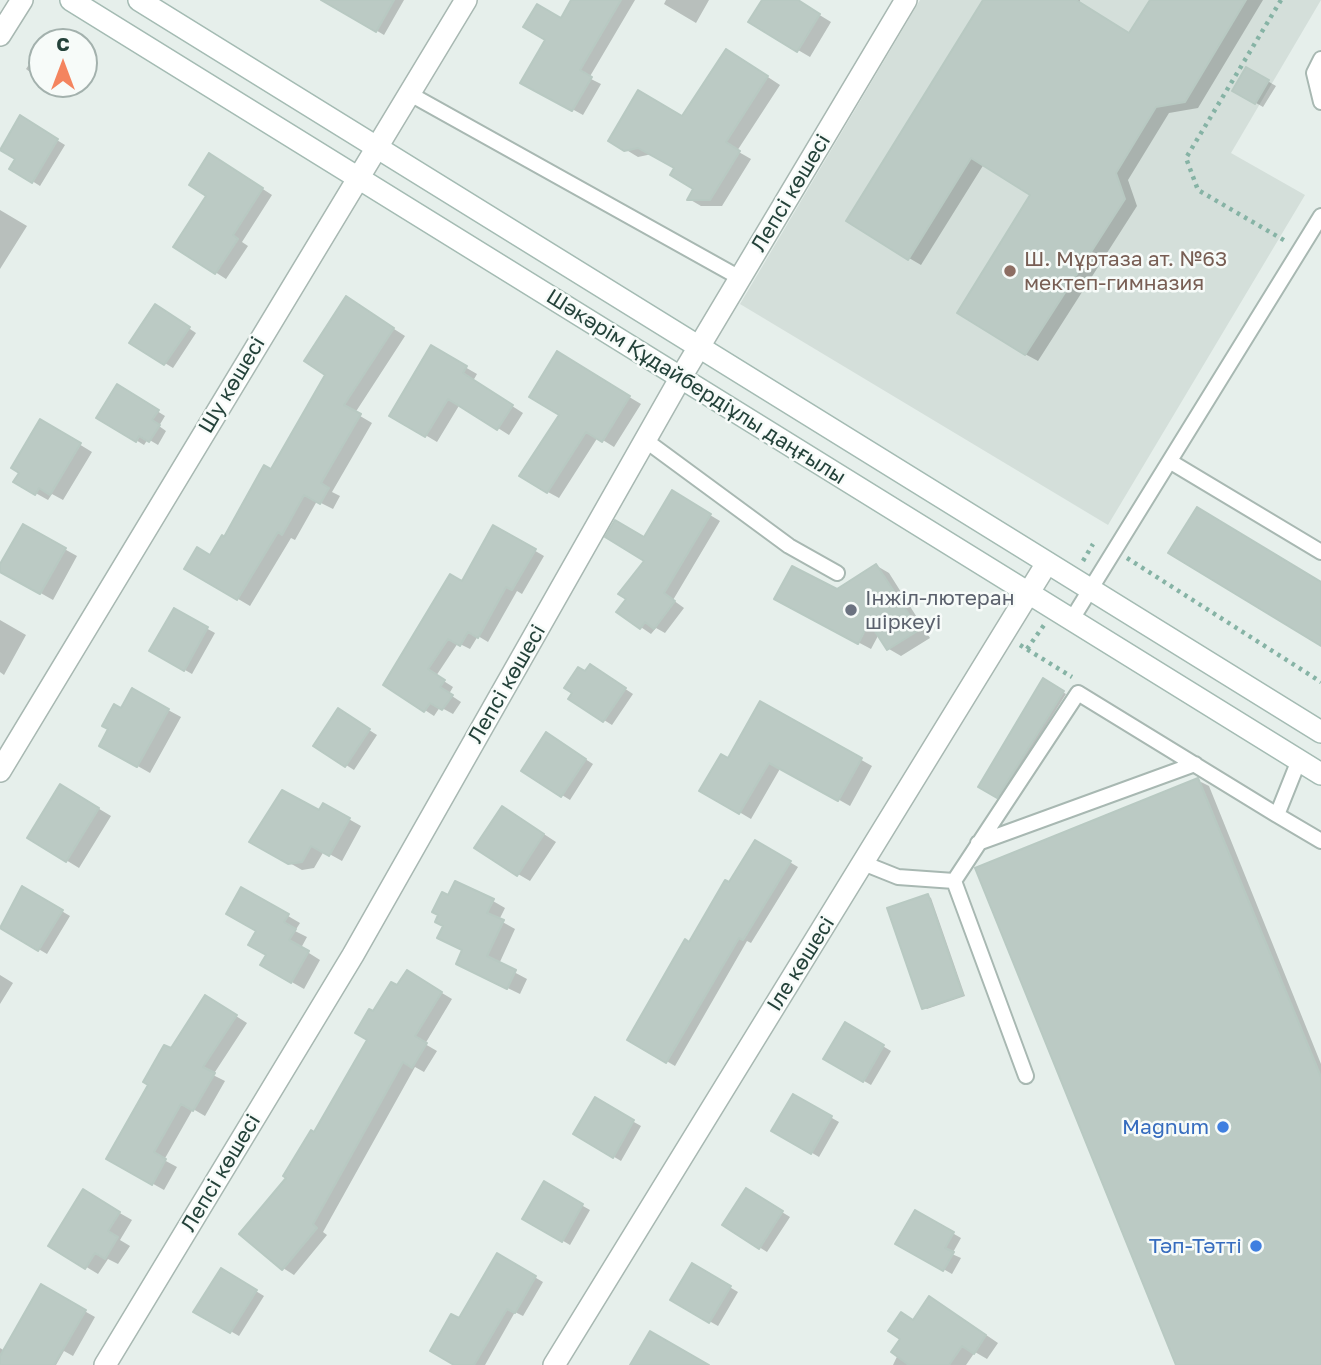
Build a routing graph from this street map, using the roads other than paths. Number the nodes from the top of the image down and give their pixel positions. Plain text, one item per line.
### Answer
1 (22, 0) edge
2 (71, 0) edge
3 (139, 0) edge
4 (466, 0) edge
5 (905, 0) edge
6 (0, 35) edge
7 (1321, 59) edge
8 (410, 94) junction
9 (1321, 102) edge
10 (377, 148) junction
11 (357, 177) junction
12 (1321, 216) edge
13 (740, 278) junction
14 (699, 347) junction
15 (681, 377) junction
16 (645, 440) junction
17 (1171, 461) junction
18 (1321, 552) edge
19 (1047, 563) junction
20 (837, 573) dead end
21 (1092, 590) junction
22 (1029, 593) junction
23 (1072, 619) junction
24 (1321, 732) edge
25 (1299, 760) junction
26 (1195, 764) junction
27 (0, 771) edge
28 (1321, 774) edge
29 (1277, 815) junction
30 (1321, 841) edge
31 (978, 844) junction
32 (863, 863) junction
33 (954, 881) junction
34 (1026, 1076) dead end
35 (105, 1365) edge
36 (554, 1365) edge

1 - 6 street
2 - 11 street, Шәкәрім Құдайбердіұлы даңғылы
3 - 10 street, Шәкәрім Құдайбердіұлы даңғылы
4 - 8 street, Шу көшесі
5 - 13 street, Лепсі көшесі
7 - 9 lane
8 - 10 street, Шу көшесі
8 - 13 lane
10 - 11 street, Шу көшесі
10 - 14 street, Шәкәрім Құдайбердіұлы даңғылы
11 - 15 street, Шәкәрім Құдайбердіұлы даңғылы
11 - 27 street, Шу көшесі
12 - 17 lane
13 - 14 street, Лепсі көшесі
14 - 15 street, Лепсі көшесі
14 - 19 street, Шәкәрім Құдайбердіұлы даңғылы
15 - 16 street, Лепсі көшесі
15 - 22 street, Шәкәрім Құдайбердіұлы даңғылы
16 - 20 lane
16 - 35 street, Лепсі көшесі
17 - 18 lane
17 - 21 lane
19 - 21 street, Шәкәрім Құдайбердіұлы даңғылы
19 - 22 street, Іле көшесі
21 - 23 lane
21 - 24 street, Шәкәрім Құдайбердіұлы даңғылы
22 - 23 street, Шәкәрім Құдайбердіұлы даңғылы
22 - 32 street, Іле көшесі
23 - 25 street, Шәкәрім Құдайбердіұлы даңғылы
25 - 28 street, Шәкәрім Құдайбердіұлы даңғылы
25 - 29 lane
26 - 29 lane
26 - 31 lane
26 - 31 lane
29 - 30 lane
31 - 33 lane
32 - 33 lane
32 - 36 street, Іле көшесі
33 - 34 lane

